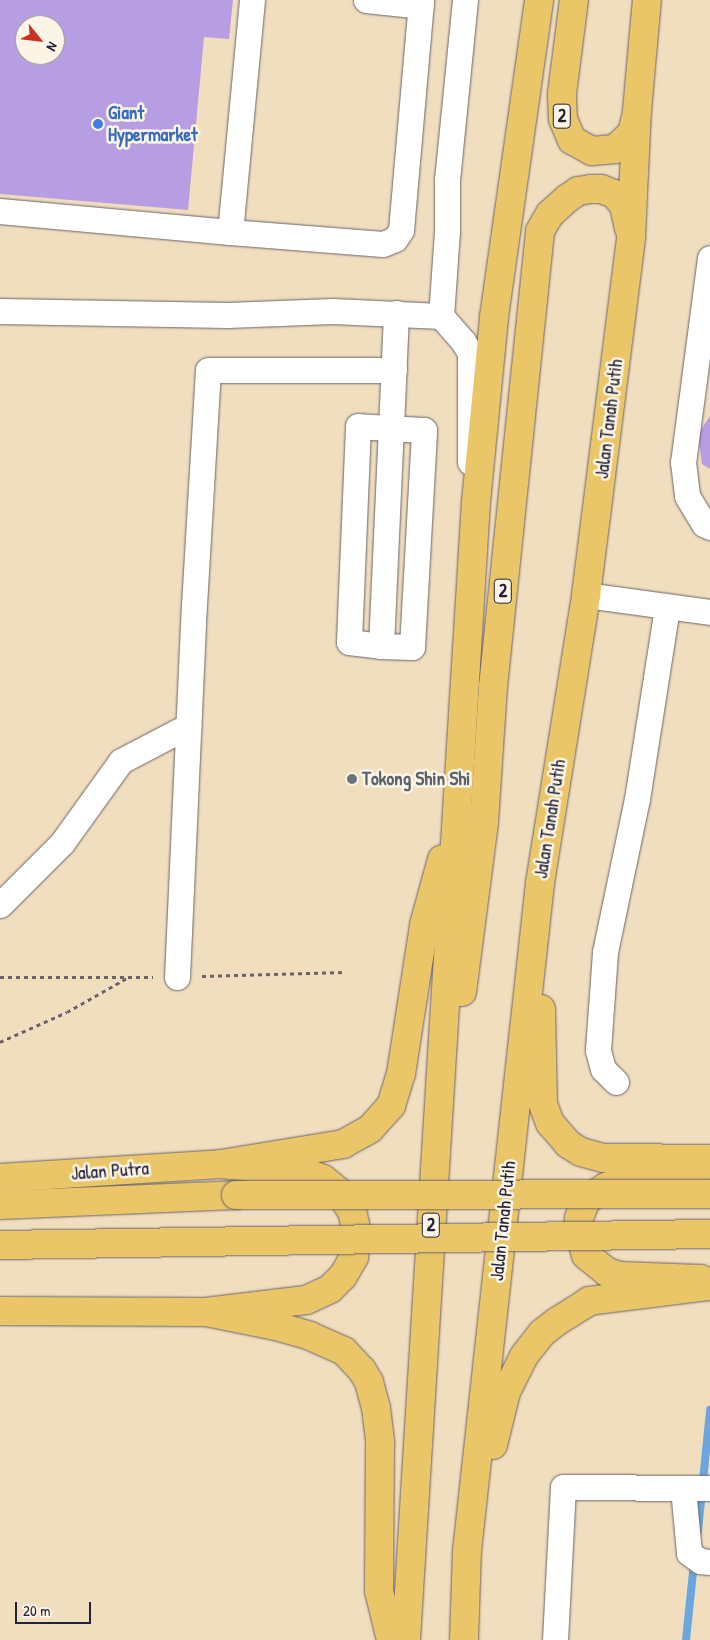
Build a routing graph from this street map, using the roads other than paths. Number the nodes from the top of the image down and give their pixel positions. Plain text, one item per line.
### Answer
1 (252, 0) edge
2 (366, 0) edge
3 (464, 0) edge
4 (539, 0) edge
5 (574, 0) edge
6 (647, 0) edge
7 (421, 3) edge
8 (637, 111) junction
9 (0, 211) edge
10 (230, 232) junction
11 (631, 237) junction
12 (710, 258) edge
13 (0, 311) edge
14 (396, 313) junction
15 (441, 316) junction
16 (394, 370) junction
17 (702, 383) edge
18 (392, 428) junction
19 (476, 502) junction
20 (710, 527) edge
21 (586, 595) junction
22 (666, 608) junction
23 (710, 612) edge
24 (188, 726) junction
25 (456, 810) junction
26 (540, 883) junction
27 (0, 905) edge
28 (177, 977) dead end
29 (616, 1082) dead end
30 (440, 1089) junction
31 (710, 1160) edge
32 (221, 1164) junction
33 (710, 1166) edge
34 (0, 1178) edge
35 (710, 1194) edge
36 (0, 1205) edge
37 (710, 1234) edge
38 (0, 1245) edge
39 (710, 1280) edge
40 (710, 1286) edge
41 (0, 1311) edge
42 (206, 1312) junction
43 (694, 1488) edge
44 (467, 1551) junction
45 (700, 1559) edge
46 (391, 1640) edge
47 (406, 1640) edge
48 (464, 1640) edge
49 (555, 1640) edge

1 - 10 street
2 - 7 street
3 - 15 street
4 - 19 main road, 2
5 - 8 main road, 2
6 - 8 main road, Jalan Tanah Putih / 2
7 - 10 street
8 - 11 main road, Jalan Tanah Putih / 2
9 - 10 street
11 - 21 main road, Jalan Tanah Putih / 2
11 - 30 main road, 2
12 - 17 street
13 - 14 street
14 - 15 street
14 - 16 street
15 - 19 street
16 - 18 street
16 - 24 street
17 - 20 street
18 - 18 street
19 - 25 main road, 2
21 - 22 street
21 - 26 main road, Jalan Tanah Putih / 2
22 - 23 street
22 - 29 street
24 - 27 street
24 - 28 street
25 - 30 main road, 2
25 - 32 main road
26 - 31 main road
26 - 44 main road, Jalan Tanah Putih / 2
30 - 47 main road, 2
32 - 34 main road, Jalan Putra
32 - 42 main road
33 - 39 main road
35 - 36 main road, bridge
37 - 38 main road, bridge
40 - 44 main road
41 - 42 main road
42 - 46 main road
43 - 45 street
43 - 49 street
44 - 48 main road, Jalan Tanah Putih / 2

